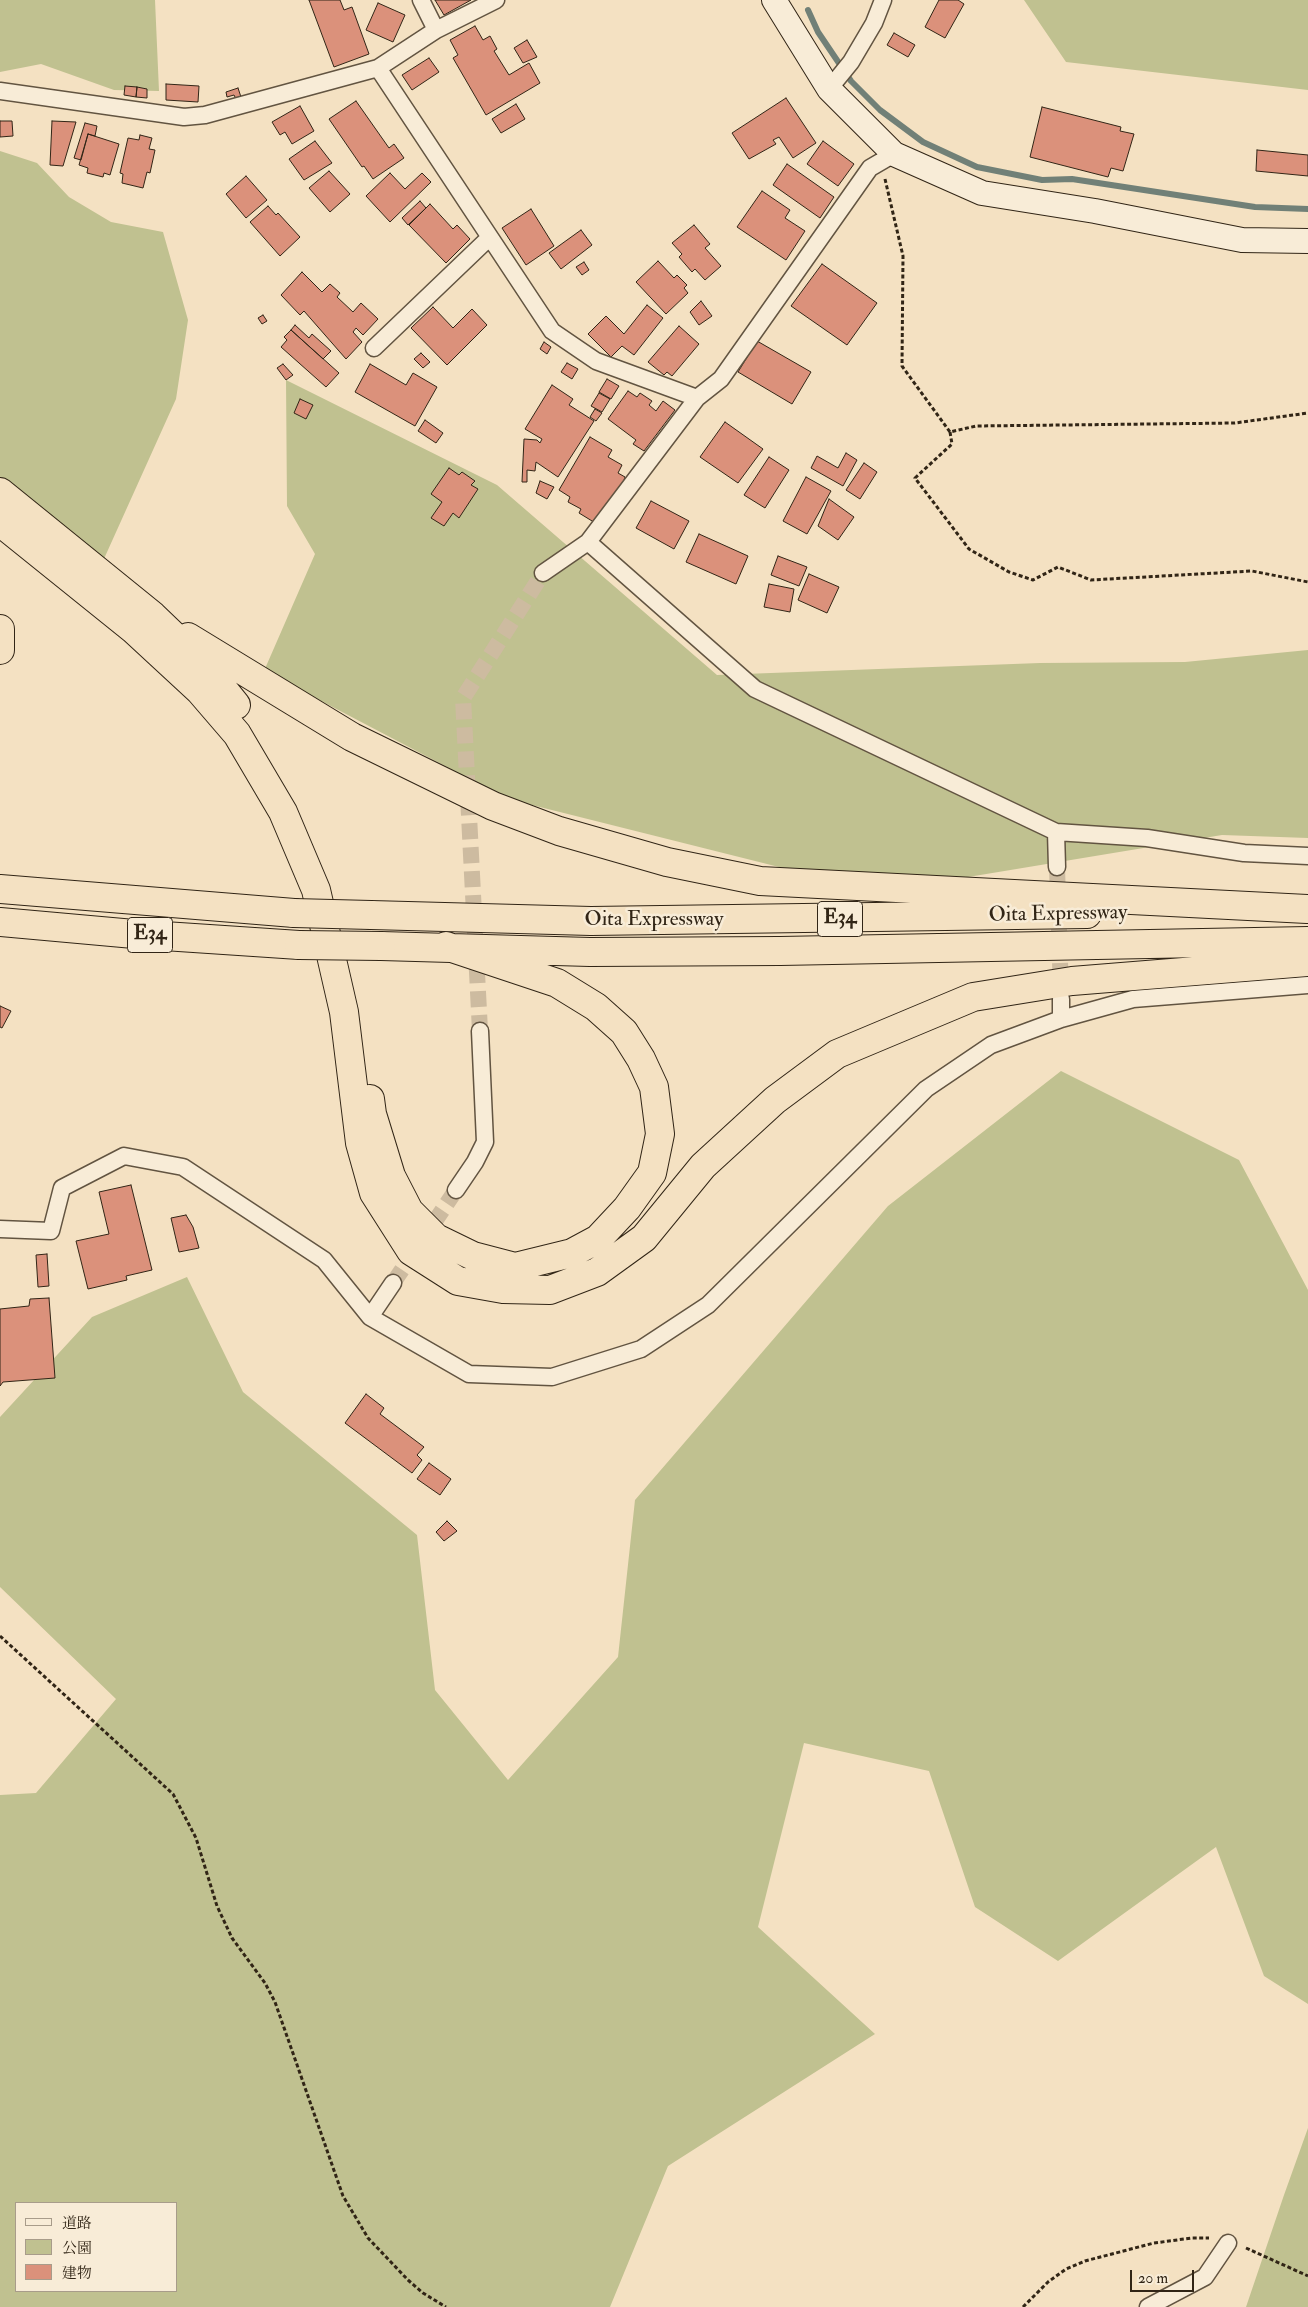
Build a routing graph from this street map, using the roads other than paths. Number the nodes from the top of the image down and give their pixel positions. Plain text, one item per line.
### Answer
1 (422, 0) edge
2 (496, 0) edge
3 (774, 0) edge
4 (882, 0) edge
5 (436, 30) junction
6 (378, 68) junction
7 (833, 84) junction
8 (0, 91) edge
9 (887, 157) junction
10 (490, 237) junction
11 (1308, 241) edge
12 (374, 348) dead end
13 (697, 398) junction
14 (0, 492) edge
15 (0, 522) edge
16 (588, 542) junction
17 (543, 573) tunnel mouth
18 (153, 616) junction
19 (0, 629) edge
20 (0, 650) edge
21 (1056, 832) junction
22 (1308, 856) edge
23 (1057, 866) tunnel mouth
24 (0, 889) edge
25 (1308, 909) edge
26 (0, 922) edge
27 (1308, 941) edge
28 (446, 946) junction
29 (1308, 962) edge
30 (1308, 985) edge
31 (1061, 999) tunnel mouth
32 (1061, 1019) junction
33 (480, 1031) tunnel mouth
34 (456, 1190) tunnel mouth
35 (0, 1228) edge
36 (393, 1283) tunnel mouth
37 (370, 1317) junction
38 (1228, 2244) road end
39 (1148, 2307) edge

1 - 5 street
2 - 5 street
3 - 7 street
4 - 7 street
5 - 6 street
6 - 8 street
6 - 10 street
7 - 9 street
9 - 11 street
9 - 13 street
10 - 12 street
10 - 13 street
13 - 16 street
14 - 18 highway
15 - 29 highway
16 - 17 street
16 - 21 street
18 - 25 highway
18 - 28 highway
19 - 20 highway
21 - 22 street
21 - 23 street
24 - 25 highway, Oita Expressway / E34, bridge
26 - 28 highway, Oita Expressway / E34, bridge
27 - 28 highway, Oita Expressway / E34
30 - 32 street
31 - 32 street
32 - 37 street
33 - 34 street
35 - 37 street
36 - 37 street
38 - 39 street

